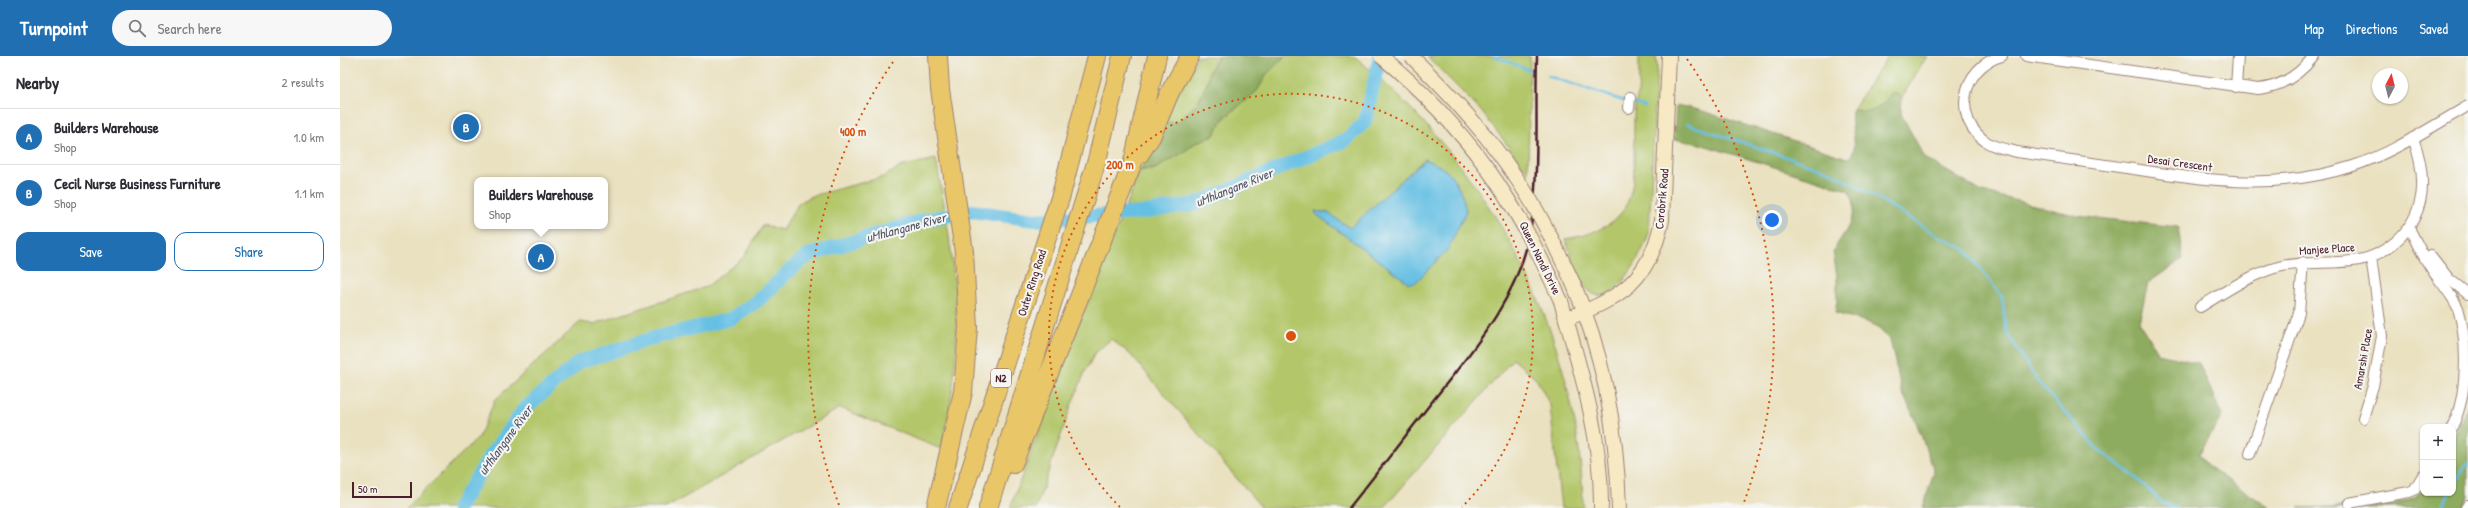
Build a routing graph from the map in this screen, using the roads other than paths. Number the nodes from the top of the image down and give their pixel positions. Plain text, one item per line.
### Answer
1 (938, 56) edge
2 (1097, 56) edge
3 (1122, 56) edge
4 (1157, 56) edge
5 (1190, 56) edge
6 (1381, 56) edge
7 (1411, 56) edge
8 (1669, 56) edge
9 (2002, 56) edge
10 (2026, 56) edge
11 (2238, 56) edge
12 (2314, 56) edge
13 (2236, 87) junction
14 (1630, 97) dead end
15 (2468, 106) edge
16 (1629, 108) dead end
17 (2413, 138) junction
18 (1131, 167) junction
19 (2410, 226) junction
20 (2371, 257) junction
21 (2303, 262) junction
22 (2468, 294) edge
23 (2200, 307) dead end
24 (1585, 311) junction
25 (1566, 318) junction
26 (2363, 418) dead end
27 (2453, 424) edge
28 (2250, 454) dead end
29 (2420, 480) edge
30 (991, 500) edge
31 (2349, 503) dead end
32 (2468, 505) edge
33 (936, 508) edge
34 (958, 508) edge
35 (1601, 508) edge
36 (1619, 508) edge
37 (2466, 508) edge

1 - 33 highway
2 - 34 highway, Outer Ring Road / N2
3 - 30 highway, Outer Ring Road / N2
4 - 18 highway
5 - 18 highway
6 - 25 main road, Queen Nandi Drive, bridge
7 - 24 main road, Queen Nandi Drive, bridge
8 - 24 main road, Corobrik Road
9 - 17 street, Desai Crescent
10 - 13 street
11 - 13 street
12 - 13 street
14 - 16 street
15 - 17 street, Desai Crescent
17 - 19 street, Manjee Place
18 - 30 highway
19 - 20 street, Manjee Place
19 - 22 street
19 - 27 street
20 - 21 street, Manjee Place
20 - 26 street, Amarshi Place
21 - 23 street, Manjee Place
21 - 28 street
24 - 25 main road, Corobrik Road
24 - 36 main road, Queen Nandi Drive
25 - 35 main road, Queen Nandi Drive
29 - 31 street
32 - 37 street

